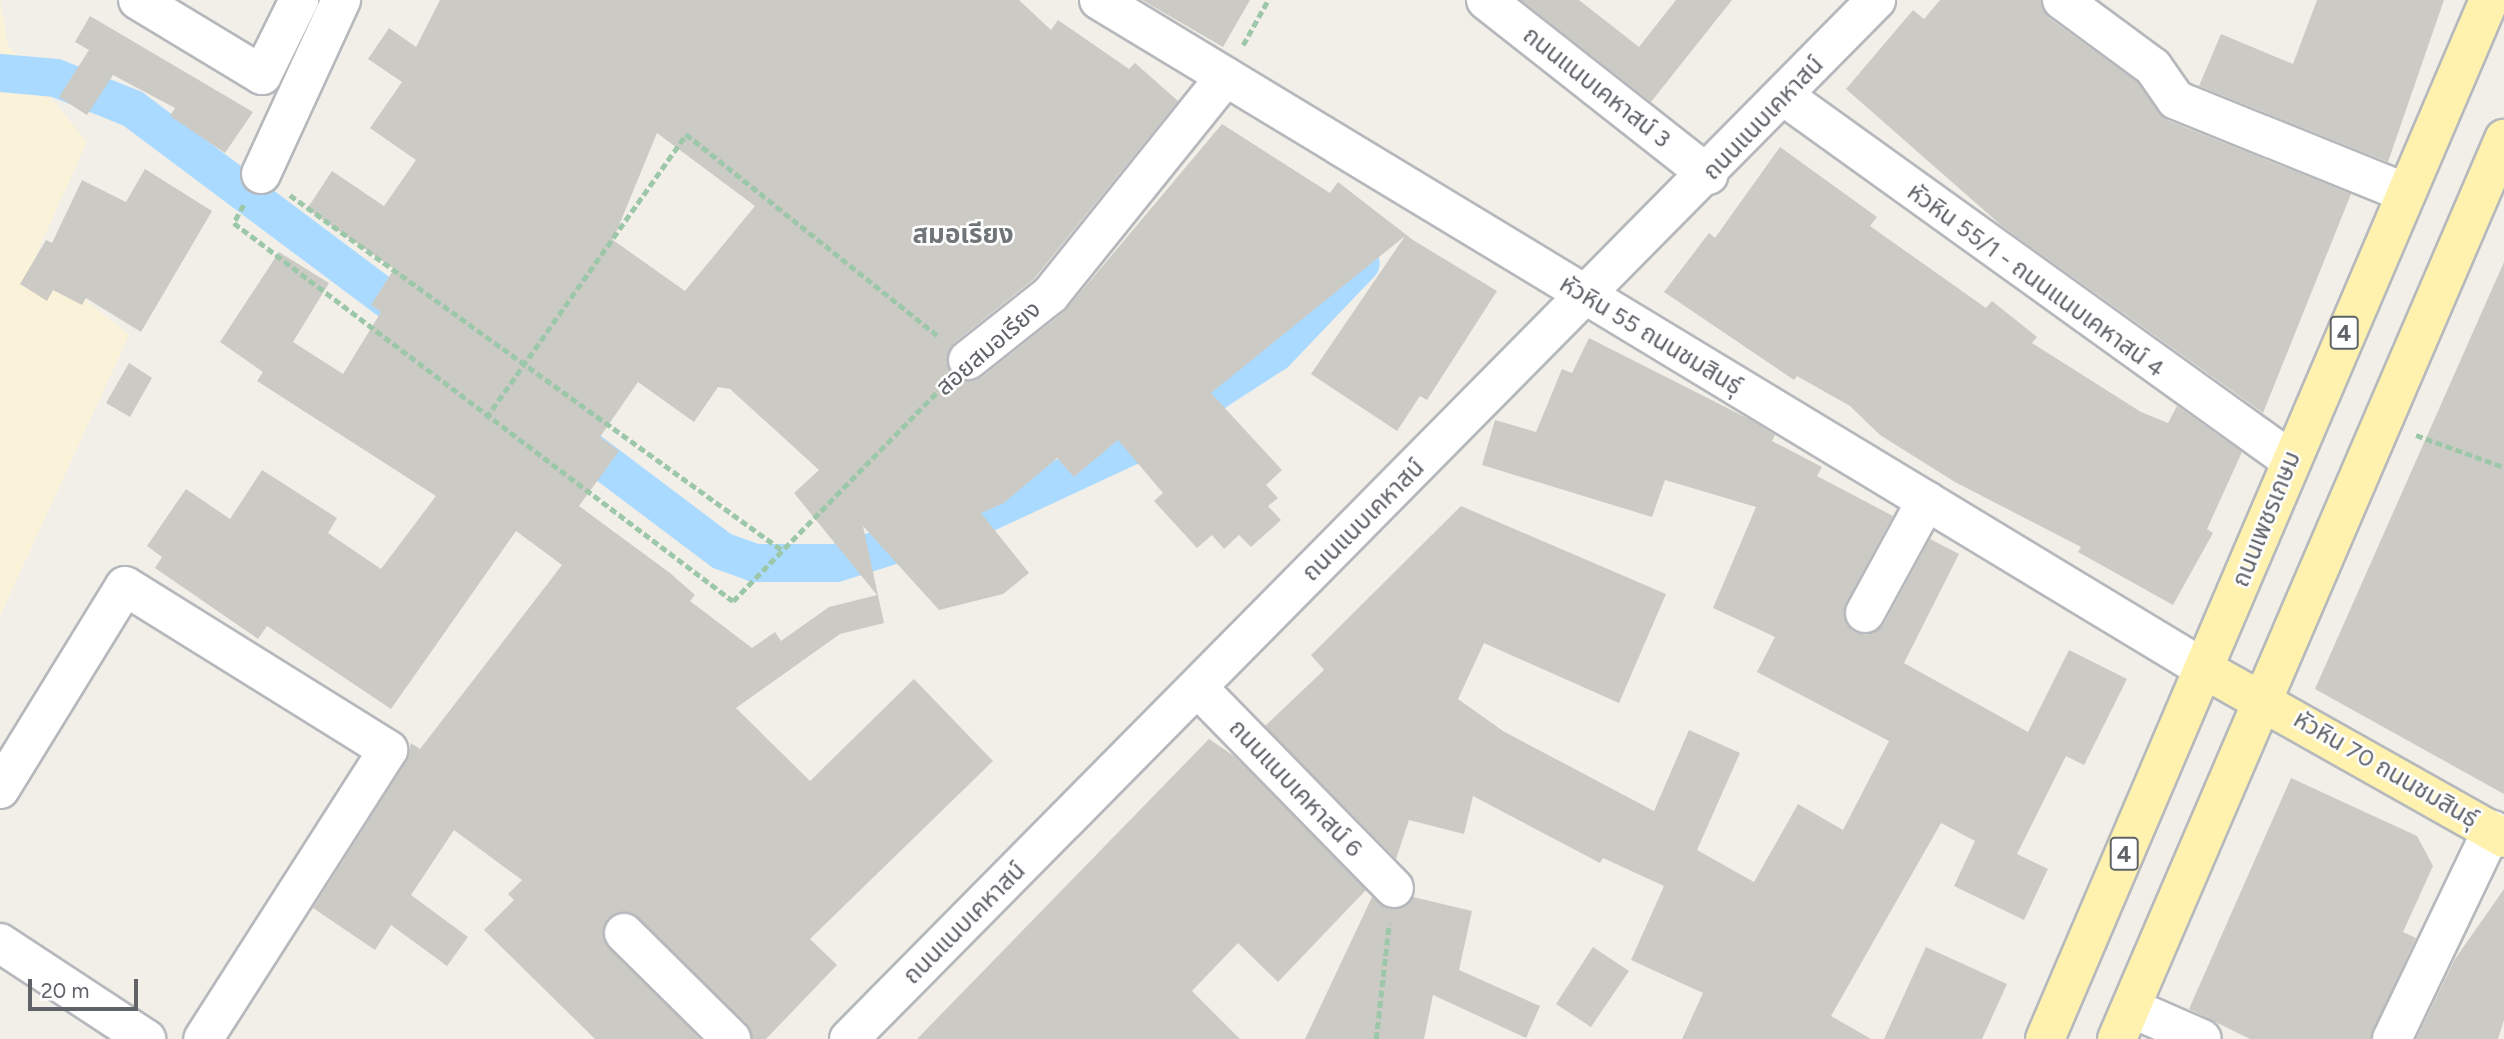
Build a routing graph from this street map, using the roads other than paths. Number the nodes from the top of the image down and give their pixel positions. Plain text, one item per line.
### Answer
1 (138, 0) edge
2 (299, 0) edge
3 (341, 0) edge
4 (1099, 0) edge
5 (1486, 0) edge
6 (1876, 0) edge
7 (2062, 0) edge
8 (2489, 0) edge
9 (1224, 78) junction
10 (1785, 97) junction
11 (2504, 139) edge
12 (261, 174) road end
13 (1708, 175) junction
14 (2404, 192) junction
15 (1586, 295) junction
16 (968, 360) road end
17 (2290, 460) junction
18 (1926, 501) junction
19 (1865, 613) dead end
20 (2204, 669) junction
21 (1198, 688) junction
22 (2268, 700) junction
23 (0, 789) edge
24 (2498, 834) edge
25 (1394, 888) road end
26 (624, 933) dead end
27 (0, 943) edge
28 (2124, 1023) edge
29 (146, 1039) edge
30 (203, 1039) edge
31 (731, 1039) edge
32 (849, 1039) edge
33 (2045, 1039) edge
34 (2202, 1039) edge
35 (2392, 1039) edge

1 - 2 street
3 - 12 street
4 - 9 street, หัวหิน 55 ถนนชมสินธุ์
5 - 13 street, ถนนแนบเคหาสน์ 3
6 - 10 street, ถนนแนบเคหาสน์
7 - 14 street
8 - 14 main road, ถนนเพชรเกษม / 4
9 - 15 street, หัวหิน 55 ถนนชมสินธุ์
9 - 16 street, สอยสมอเรียง
10 - 13 street, ถนนแนบเคหาสน์
10 - 17 street, หัวหิน 55/1 - ถนนแนบเคหาสน์ 4
11 - 22 main road
13 - 15 street, ถนนแนบเคหาสน์
14 - 17 main road, ถนนเพชรเกษม / 4
15 - 18 street, หัวหิน 55 ถนนชมสินธุ์
15 - 21 street, ถนนแนบเคหาสน์
17 - 20 main road, ถนนเพชรเกษม / 4
18 - 19 street
18 - 20 street, หัวหิน 55 ถนนชมสินธุ์
20 - 22 main road, หัวหิน 70 ถนนชมสินธุ์
20 - 33 main road, ถนนเพชรเกษม / 4
21 - 25 street, ถนนแนบเคหาสน์ 6
21 - 32 street, ถนนแนบเคหาสน์
22 - 24 main road, หัวหิน 70 ถนนชมสินธุ์
22 - 28 main road
23 - 30 street
24 - 35 street
26 - 31 street
27 - 29 street
28 - 34 street

